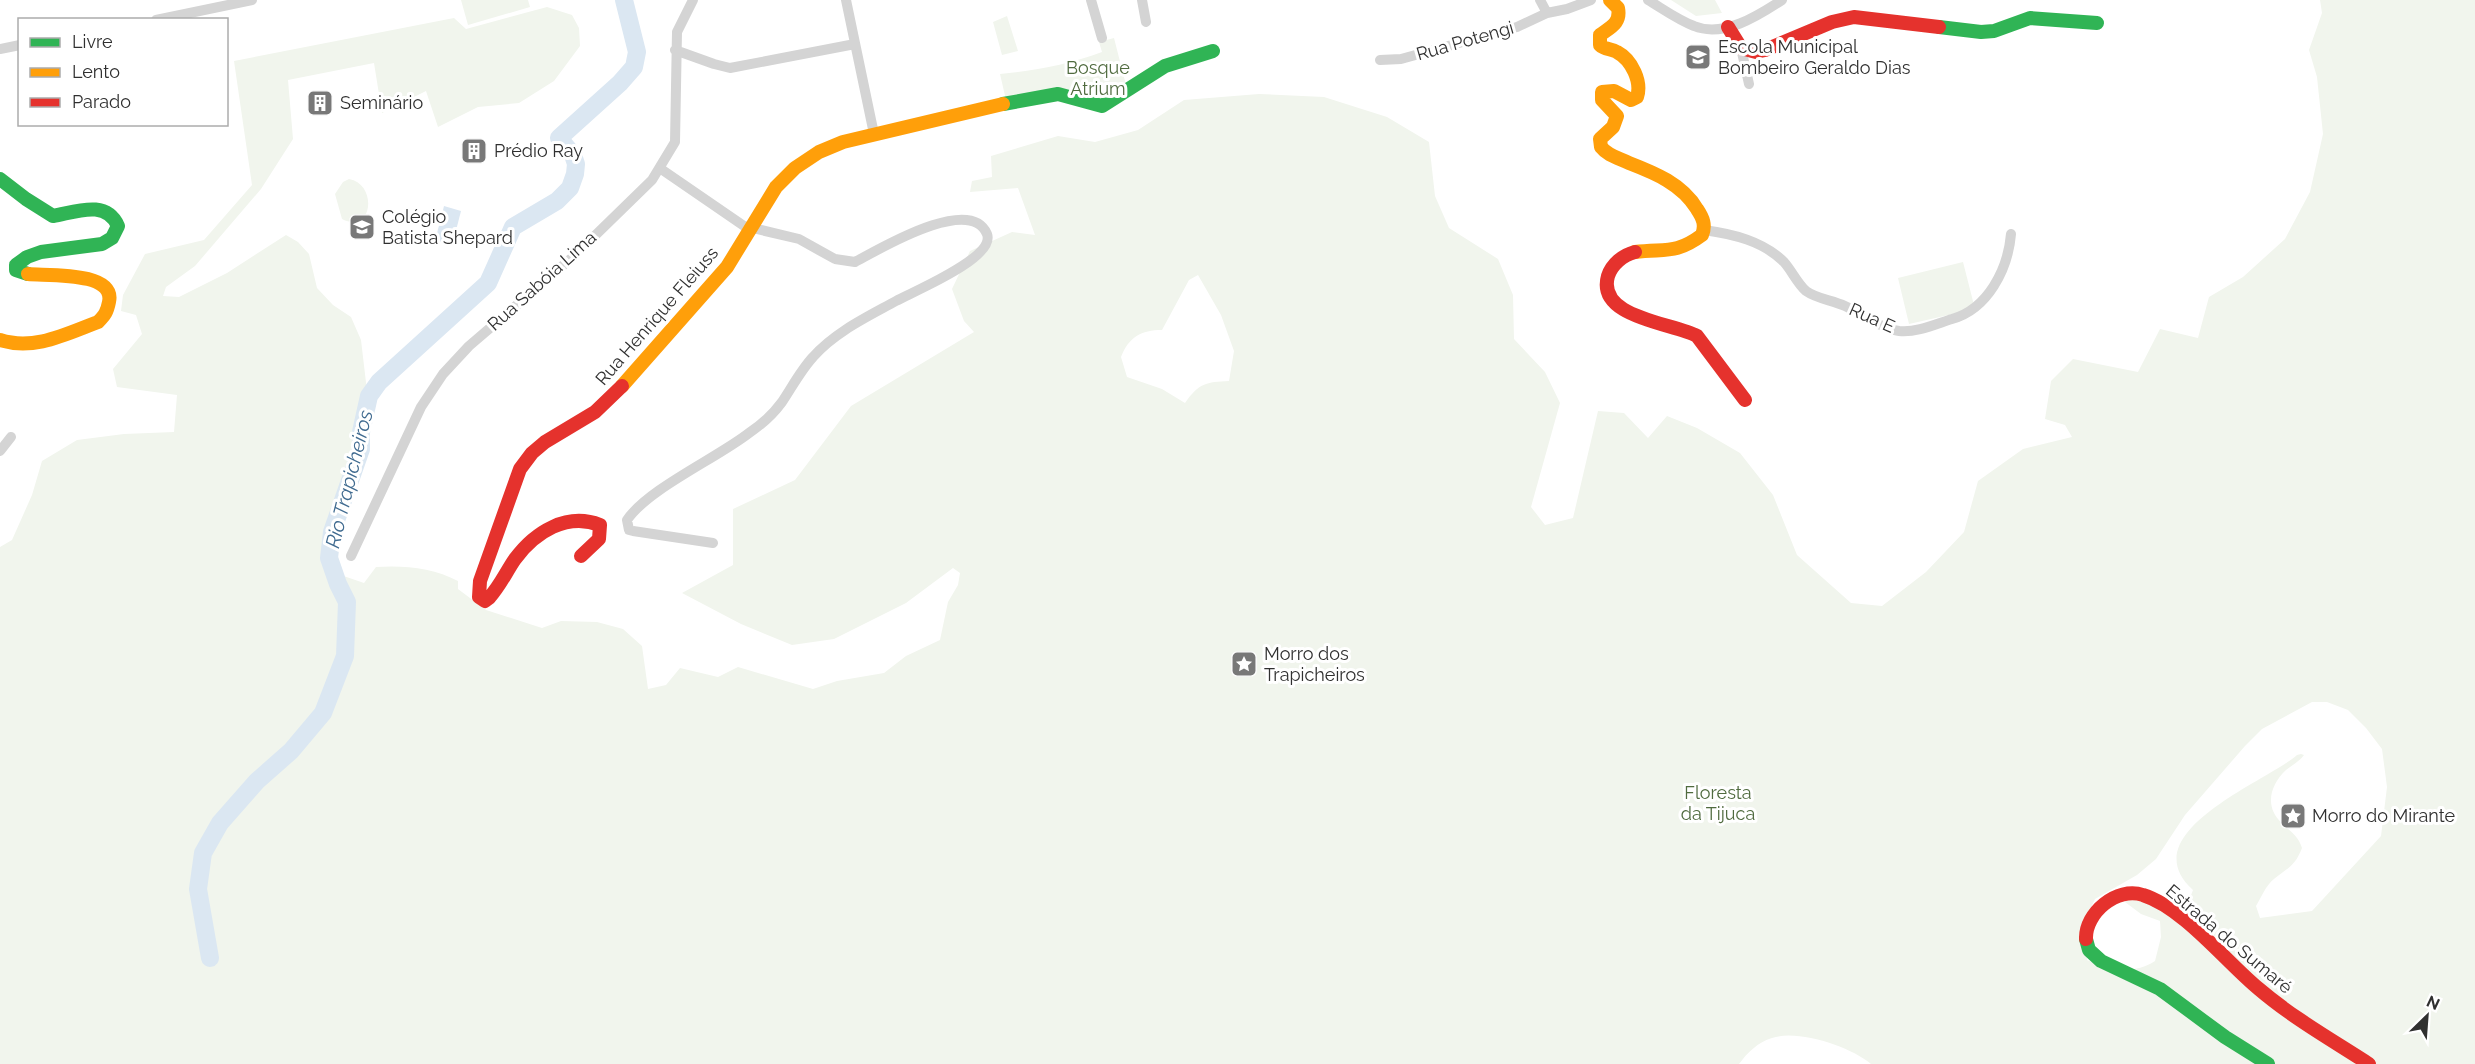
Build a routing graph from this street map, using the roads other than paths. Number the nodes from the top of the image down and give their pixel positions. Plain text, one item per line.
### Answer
1 (252, 0) edge
2 (693, 0) edge
3 (846, 0) edge
4 (1091, 0) edge
5 (1142, 0) edge
6 (1540, 0) edge
7 (1590, 0) edge
8 (1610, 0) edge
9 (1648, 0) edge
10 (1782, 0) edge
11 (1547, 13) junction
12 (166, 18) edge
13 (1146, 22) dead end
14 (2097, 23) dead end
15 (1728, 27) junction
16 (1102, 38) dead end
17 (855, 44) junction
18 (18, 45) edge
19 (1741, 48) junction
20 (0, 49) edge
21 (675, 50) junction
22 (1213, 51) dead end
23 (1380, 60) dead end
24 (1749, 84) dead end
25 (874, 134) junction
26 (661, 169) junction
27 (4, 184) edge
28 (752, 228) junction
29 (1704, 230) junction
30 (2011, 234) dead end
31 (0, 340) edge
32 (1745, 400) dead end
33 (11, 437) dead end
34 (0, 451) edge
35 (713, 543) dead end
36 (351, 556) dead end
37 (580, 556) dead end
38 (2268, 1064) edge
39 (2369, 1064) edge

1 - 12 street
2 - 21 street, Rua Sabóia Lima
3 - 17 street
4 - 16 street
5 - 13 street
6 - 11 street
7 - 11 street, Rua Potengi
8 - 29 street
9 - 15 street
10 - 15 street
11 - 23 street, Rua Potengi
14 - 19 street
15 - 19 street
17 - 21 street
17 - 25 street
18 - 20 street
19 - 24 street
21 - 26 street, Rua Sabóia Lima
22 - 25 street, Rua Henrique Fleiuss
25 - 28 street, Rua Henrique Fleiuss
26 - 28 street
26 - 36 street, Rua Sabóia Lima
27 - 31 street
28 - 35 street
28 - 37 street, Rua Henrique Fleiuss
29 - 30 street, Rua E
29 - 32 street
33 - 34 street
38 - 39 street, Estrada do Sumaré

